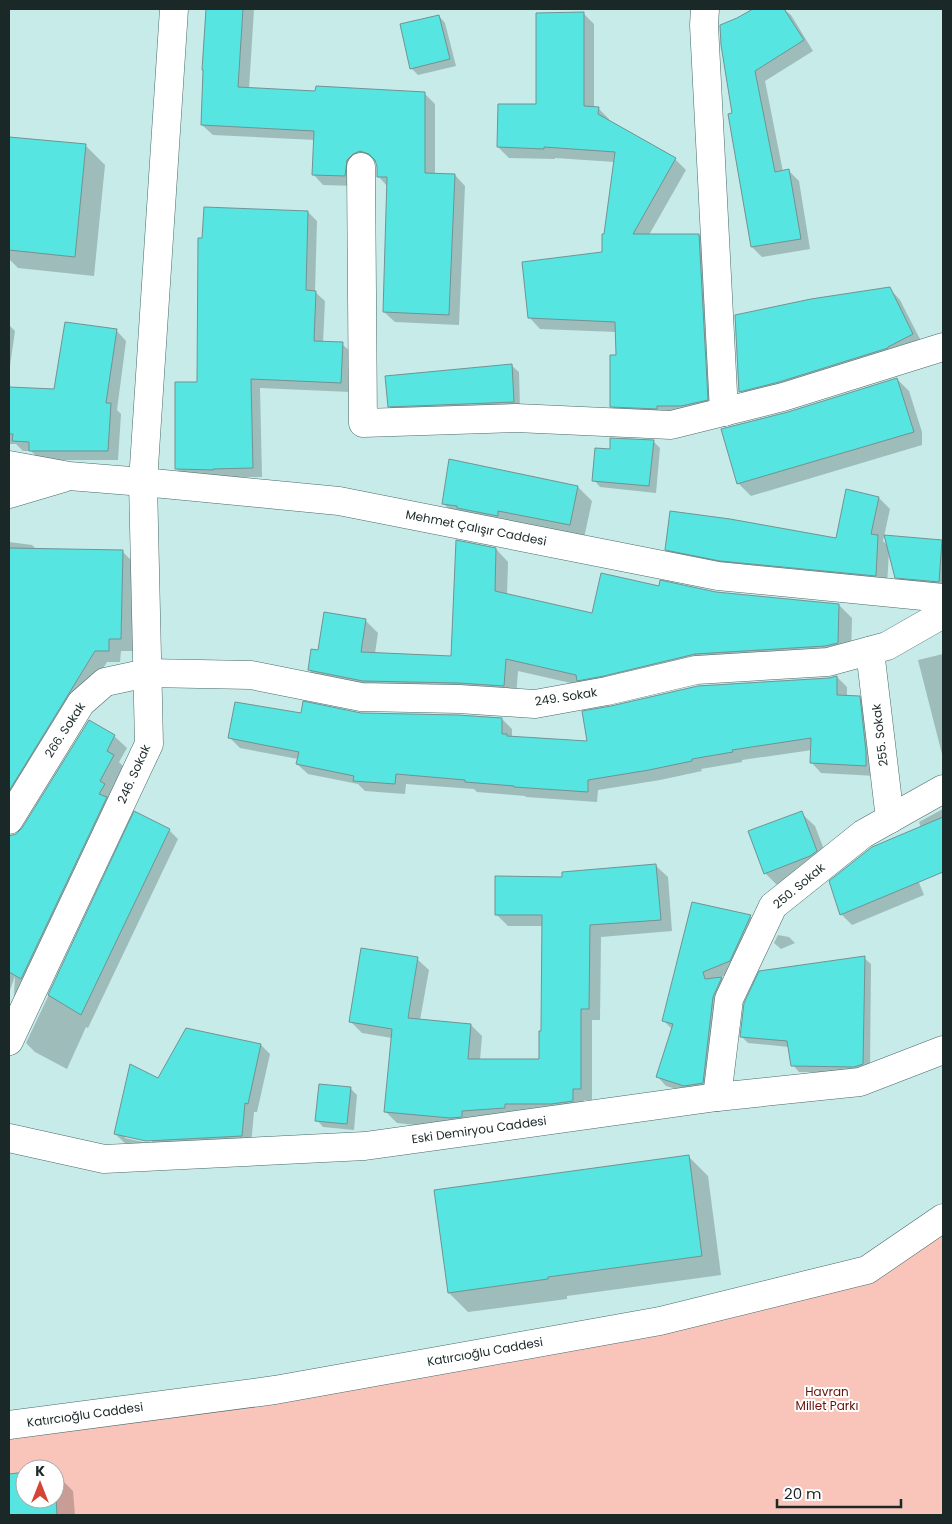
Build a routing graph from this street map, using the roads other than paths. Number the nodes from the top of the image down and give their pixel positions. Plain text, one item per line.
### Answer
1 (174, 9) edge
2 (705, 9) edge
3 (361, 166) dead end
4 (943, 347) edge
5 (724, 412) junction
6 (9, 465) edge
7 (69, 476) junction
8 (143, 482) junction
9 (9, 494) edge
10 (943, 598) edge
11 (943, 614) edge
12 (870, 651) junction
13 (146, 673) junction
14 (943, 789) edge
15 (890, 819) junction
16 (9, 820) edge
17 (9, 1041) edge
18 (943, 1050) edge
19 (717, 1097) junction
20 (9, 1138) edge
21 (943, 1218) edge
22 (9, 1425) edge

1 - 8 street, 246. Sokak
2 - 5 street
3 - 5 street
4 - 5 street
6 - 7 street, Mehmet Çalışır Caddesi
7 - 8 street, Mehmet Çalışır Caddesi
7 - 9 street
8 - 10 street, Mehmet Çalışır Caddesi
8 - 13 street, 246. Sokak
11 - 12 street, 249. Sokak
12 - 13 street, 249. Sokak
12 - 15 street, 255. Sokak
13 - 16 street, 266. Sokak
13 - 17 street, 246. Sokak
14 - 15 street, 250. Sokak
15 - 19 street, 250. Sokak
18 - 19 street, Eski Demiryou Caddesi
19 - 20 street, Eski Demiryou Caddesi
21 - 22 street, Katırcıoğlu Caddesi

